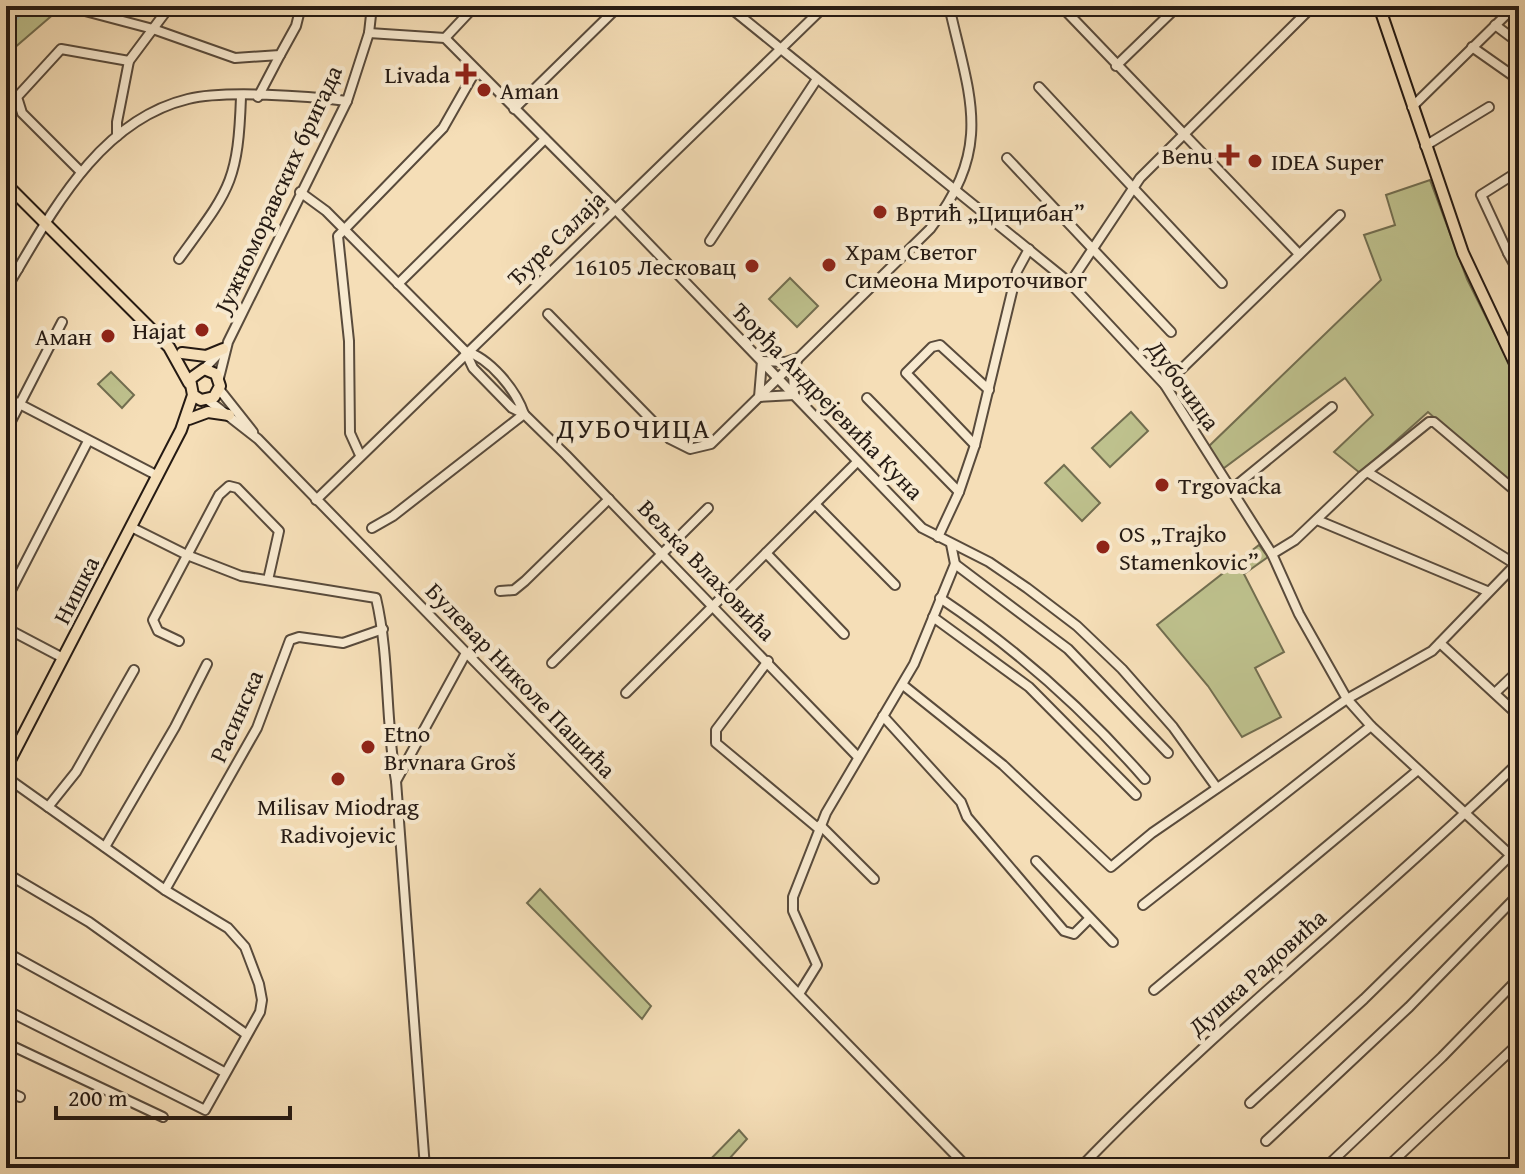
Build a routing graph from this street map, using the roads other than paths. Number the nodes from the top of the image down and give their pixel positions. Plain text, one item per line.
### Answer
1 (83, 6) edge
2 (170, 6) edge
3 (301, 6) edge
4 (372, 6) edge
5 (475, 6) edge
6 (619, 6) edge
7 (728, 6) edge
8 (825, 6) edge
9 (949, 6) edge
10 (1061, 6) edge
11 (1178, 6) edge
12 (1313, 6) edge
13 (1379, 6) edge
14 (1511, 9) edge
15 (1519, 21) edge
16 (1495, 25) junction
17 (153, 29) junction
18 (369, 33) junction
19 (445, 38) junction
20 (1519, 43) edge
21 (1472, 47) junction
22 (779, 49) junction
23 (280, 55) junction
24 (129, 61) junction
25 (1116, 66) junction
26 (476, 70) junction
27 (817, 79) junction
28 (1519, 80) edge
29 (1039, 87) dead end
30 (241, 97) junction
31 (258, 97) junction
32 (347, 101) junction
33 (1412, 107) junction
34 (1489, 107) dead end
35 (514, 109) junction
36 (1182, 135) junction
37 (117, 136) junction
38 (545, 139) junction
39 (1425, 146) junction
40 (1007, 158) dead end
41 (1519, 171) edge
42 (81, 172) junction
43 (6, 184) edge
44 (1131, 190) junction
45 (957, 191) junction
46 (300, 192) junction
47 (615, 209) junction
48 (1340, 215) dead end
49 (45, 224) junction
50 (343, 229) junction
51 (710, 241) dead end
52 (1519, 248) edge
53 (1029, 249) junction
54 (1091, 249) junction
55 (1508, 253) junction
56 (1299, 254) junction
57 (179, 259) dead end
58 (6, 260) edge
59 (18, 269) junction
60 (1519, 273) edge
61 (1070, 283) junction
62 (1222, 283) dead end
63 (398, 284) junction
64 (6, 289) edge
65 (548, 314) dead end
66 (62, 322) dead end
67 (1171, 332) dead end
68 (225, 345) junction
69 (169, 347) junction
70 (1514, 350) edge
71 (465, 351) junction
72 (182, 353) junction
73 (798, 358) junction
74 (762, 361) junction
75 (202, 370) junction
76 (1519, 372) edge
77 (778, 378) junction
78 (189, 383) junction
79 (219, 384) junction
80 (1165, 385) junction
81 (989, 390) junction
82 (794, 395) junction
83 (6, 397) edge
84 (759, 397) junction
85 (201, 398) junction
86 (867, 398) dead end
87 (20, 405) junction
88 (1332, 407) dead end
89 (524, 414) junction
90 (229, 415) junction
91 (189, 419) junction
92 (181, 430) junction
93 (6, 431) edge
94 (258, 439) junction
95 (88, 441) junction
96 (975, 445) junction
97 (360, 455) junction
98 (857, 462) junction
99 (1369, 473) junction
100 (158, 476) junction
101 (1232, 489) junction
102 (959, 492) junction
103 (1519, 494) edge
104 (609, 499) junction
105 (316, 500) junction
106 (816, 505) junction
107 (708, 508) dead end
108 (1317, 520) junction
109 (131, 527) junction
110 (372, 528) dead end
111 (938, 537) junction
112 (951, 544) junction
113 (662, 553) junction
114 (766, 553) junction
115 (1272, 554) junction
116 (187, 555) junction
117 (1517, 562) edge
118 (955, 564) junction
119 (268, 580) junction
120 (895, 585) dead end
121 (500, 591) dead end
122 (1487, 591) junction
123 (940, 598) junction
124 (6, 600) edge
125 (713, 604) junction
126 (933, 617) junction
127 (6, 628) edge
128 (383, 629) junction
129 (844, 634) dead end
130 (179, 641) dead end
131 (1440, 643) junction
132 (466, 653) junction
133 (63, 658) junction
134 (768, 661) junction
135 (552, 663) dead end
136 (207, 664) dead end
137 (134, 670) dead end
138 (1519, 670) edge
139 (903, 685) junction
140 (1496, 692) junction
141 (626, 693) dead end
142 (1347, 699) junction
143 (883, 716) junction
144 (1519, 716) edge
145 (1371, 726) junction
146 (1168, 753) dead end
147 (858, 757) junction
148 (1519, 762) edge
149 (6, 768) edge
150 (1418, 770) junction
151 (6, 777) edge
152 (1145, 779) dead end
153 (396, 781) junction
154 (1217, 788) junction
155 (1136, 795) dead end
156 (48, 807) junction
157 (1467, 813) junction
158 (820, 827) junction
159 (105, 847) junction
160 (1511, 855) junction
161 (1036, 861) dead end
162 (1519, 863) edge
163 (6, 873) edge
164 (874, 879) dead end
165 (165, 890) junction
166 (1519, 894) edge
167 (1143, 905) dead end
168 (1089, 919) junction
169 (1113, 942) dead end
170 (6, 952) edge
171 (1519, 978) edge
172 (1154, 990) dead end
173 (799, 994) junction
174 (6, 1010) edge
175 (246, 1034) junction
176 (6, 1043) edge
177 (1519, 1043) edge
178 (224, 1072) junction
179 (6, 1091) edge
180 (20, 1097) dead end
181 (1250, 1103) dead end
182 (163, 1117) dead end
183 (1266, 1141) dead end
184 (1326, 1167) edge
185 (425, 1168) edge
186 (968, 1168) edge
187 (1080, 1168) edge
188 (1386, 1168) edge

1 - 17 street
2 - 17 street
3 - 23 street
4 - 18 street, Јужноморавских бригада
5 - 19 street
6 - 35 street
7 - 22 street, Дубочица
8 - 22 street, Ђуре Салаја
9 - 45 street
10 - 25 street
11 - 25 street
12 - 36 street
13 - 33 main road
14 - 15 street
14 - 16 street
16 - 20 street
16 - 21 street
17 - 23 street
17 - 24 street
18 - 19 street
18 - 32 street, Јужноморавских бригада
19 - 26 street, Ђорђа Андрејевића Куна
21 - 28 street
21 - 33 street
22 - 27 street, Дубочица
22 - 47 street, Ђуре Салаја
23 - 31 street
24 - 37 street
24 - 42 street
25 - 36 street
26 - 35 street, Ђорђа Андрејевића Куна
26 - 50 street
27 - 45 street, Дубочица
27 - 51 street
29 - 44 street
30 - 31 street
30 - 37 street
30 - 57 street
31 - 32 street
32 - 46 street, Јужноморавских бригада
33 - 39 main road
34 - 39 street
35 - 38 street, Ђорђа Андрејевића Куна
36 - 44 street
36 - 56 street
37 - 42 street
38 - 47 street, Ђорђа Андрејевића Куна
38 - 63 street
39 - 70 main road
40 - 54 street
41 - 55 street
42 - 49 street
43 - 49 main road
44 - 54 street
44 - 62 street
45 - 53 street, Дубочица
45 - 73 street
46 - 50 street, Вељка Влаховића
46 - 68 street, Јужноморавских бригада
47 - 71 street, Ђуре Салаја
47 - 74 street, Ђорђа Андрејевића Куна
48 - 56 street
49 - 59 street
49 - 69 main road
50 - 63 street, Вељка Влаховића
50 - 97 street
52 - 55 street
53 - 61 street, Дубочица
53 - 81 street
54 - 61 street
54 - 67 street
55 - 60 street
56 - 80 street
58 - 59 street
59 - 64 street
61 - 80 street, Дубочица
63 - 71 street, Вељка Влаховића
65 - 84 street
66 - 87 street
68 - 72 main road
68 - 75 street, Јужноморавских бригада
68 - 79 street, Јужноморавских бригада
69 - 72 main road
69 - 78 main road
70 - 76 main road
71 - 89 street, Вељка Влаховића
71 - 97 street, Ђуре Салаја
72 - 75 main road
73 - 74 street
73 - 77 street
73 - 82 street
74 - 77 street, Ђорђа Андрејевића Куна
74 - 84 street
75 - 78 main road
75 - 79 main road
77 - 82 street, Ђорђа Андрејевића Куна
77 - 84 street
78 - 85 main road
79 - 85 main road
79 - 94 street
80 - 101 street, Дубочица
81 - 96 street
81 - 96 street
82 - 84 street
82 - 98 street, Ђорђа Андрејевића Куна
83 - 87 street
85 - 90 street, Булевар Николе Пашића
85 - 91 main road
85 - 92 main road
86 - 102 street
87 - 93 street
87 - 95 street
88 - 101 street
89 - 104 street, Вељка Влаховића
89 - 110 street
90 - 91 main road
90 - 94 street, Булевар Николе Пашића
91 - 92 main road
92 - 100 main road, Нишка
94 - 105 street, Булевар Николе Пашића
95 - 100 street
95 - 124 street
96 - 102 street
97 - 105 street, Ђуре Салаја
98 - 106 street
98 - 111 street, Ђорђа Андрејевића Куна
99 - 103 street
99 - 108 street
99 - 117 street
100 - 109 main road, Нишка
101 - 115 street, Дубочица
102 - 111 street
104 - 113 street, Вељка Влаховића
104 - 121 street
105 - 132 street, Булевар Николе Пашића
106 - 114 street
106 - 120 street
107 - 113 street
108 - 115 street
108 - 122 street
109 - 116 street
109 - 133 main road, Нишка
111 - 112 street, Ђорђа Андрејевића Куна
112 - 118 street
112 - 154 street, Ђорђа Андрејевића Куна
113 - 125 street, Вељка Влаховића
113 - 135 street
114 - 125 street
114 - 129 street
115 - 142 street, Дубочица
116 - 119 street
116 - 119 street
116 - 130 street
117 - 122 street
118 - 123 street
118 - 146 street
119 - 128 street
122 - 131 street
123 - 126 street
123 - 152 street
125 - 134 street, Вељка Влаховића
125 - 141 street
126 - 139 street
126 - 155 street
127 - 133 street
128 - 153 street
128 - 165 street, Расинска
131 - 140 street
131 - 142 street
132 - 153 street
132 - 173 street, Булевар Николе Пашића
133 - 149 main road, Нишка
134 - 147 street, Вељка Влаховића
134 - 158 street
136 - 159 street
137 - 156 street
138 - 140 street
139 - 143 street
139 - 154 street
140 - 144 street
142 - 145 street, Дубочица
142 - 154 street
143 - 147 street
143 - 168 street
145 - 150 street, Дубочица
145 - 167 street
147 - 158 street
148 - 157 street, Душка Радовића
150 - 157 street, Дубочица
150 - 172 street
151 - 156 street
153 - 185 street
156 - 159 street
157 - 160 street, Дубочица
157 - 187 street, Душка Радовића
158 - 164 street
158 - 173 street
159 - 165 street
160 - 162 street, Дубочица
160 - 181 street
161 - 168 street
163 - 175 street
165 - 175 street
166 - 183 street
168 - 169 street
170 - 178 street
171 - 184 street
173 - 186 street, Булевар Николе Пашића
174 - 178 street
175 - 178 street
176 - 182 street
177 - 188 street
179 - 180 street

